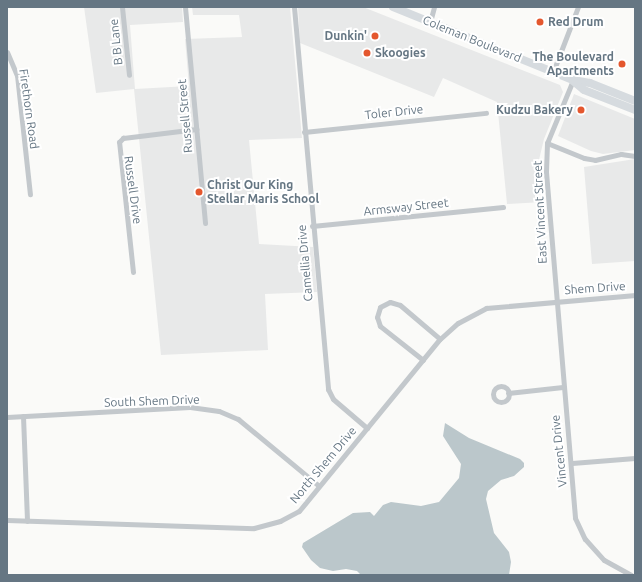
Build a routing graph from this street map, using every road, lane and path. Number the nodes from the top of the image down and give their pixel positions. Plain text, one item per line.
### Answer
1 (122, 7) edge
2 (184, 7) edge
3 (294, 7) edge
4 (393, 7) edge
5 (434, 7) edge
6 (578, 7) edge
7 (430, 22) junction
8 (7, 52) edge
9 (553, 72) junction
10 (129, 75) dead end
11 (573, 80) junction
12 (635, 100) edge
13 (635, 110) edge
14 (486, 113) dead end
15 (196, 129) junction
16 (304, 132) junction
17 (547, 143) junction
18 (635, 156) edge
19 (30, 194) dead end
20 (503, 207) dead end
21 (205, 223) dead end
22 (312, 226) junction
23 (133, 272) dead end
24 (635, 295) edge
25 (556, 300) junction
26 (440, 339) junction
27 (423, 360) junction
28 (563, 387) junction
29 (508, 393) dead end
30 (23, 416) junction
31 (7, 417) edge
32 (367, 428) junction
33 (635, 458) edge
34 (572, 463) junction
35 (319, 486) junction
36 (7, 520) edge
37 (27, 521) junction
38 (631, 575) edge

1 - 10 street, B B Lane
2 - 15 street, Russell Street
3 - 16 street, Camellia Drive
4 - 7 main road, Coleman Boulevard
5 - 7 street
6 - 9 street
7 - 9 main road, Coleman Boulevard
8 - 19 street, Firethorn Road
9 - 11 main road, Coleman Boulevard
11 - 12 main road, Coleman Boulevard
11 - 13 main road, Coleman Boulevard
11 - 17 street, East Vincent Street
14 - 16 street, Toler Drive
15 - 21 street, Russell Street
15 - 23 street, Russell Drive
16 - 22 street, Camellia Drive
17 - 18 street
17 - 25 street, East Vincent Street
20 - 22 street, Armsway Street
22 - 32 street, Camellia Drive
24 - 25 street, Shem Drive
25 - 26 street, North Shem Drive
25 - 28 street, Vincent Drive
26 - 27 street, North Shem Drive
26 - 27 street
27 - 32 street, North Shem Drive
28 - 29 street
28 - 34 street, Vincent Drive
30 - 31 street, South Shem Drive
30 - 35 street, South Shem Drive
30 - 37 street
32 - 35 street, North Shem Drive
33 - 34 street
34 - 38 street, Vincent Drive
35 - 37 street, North Shem Drive
36 - 37 street, North Shem Drive

